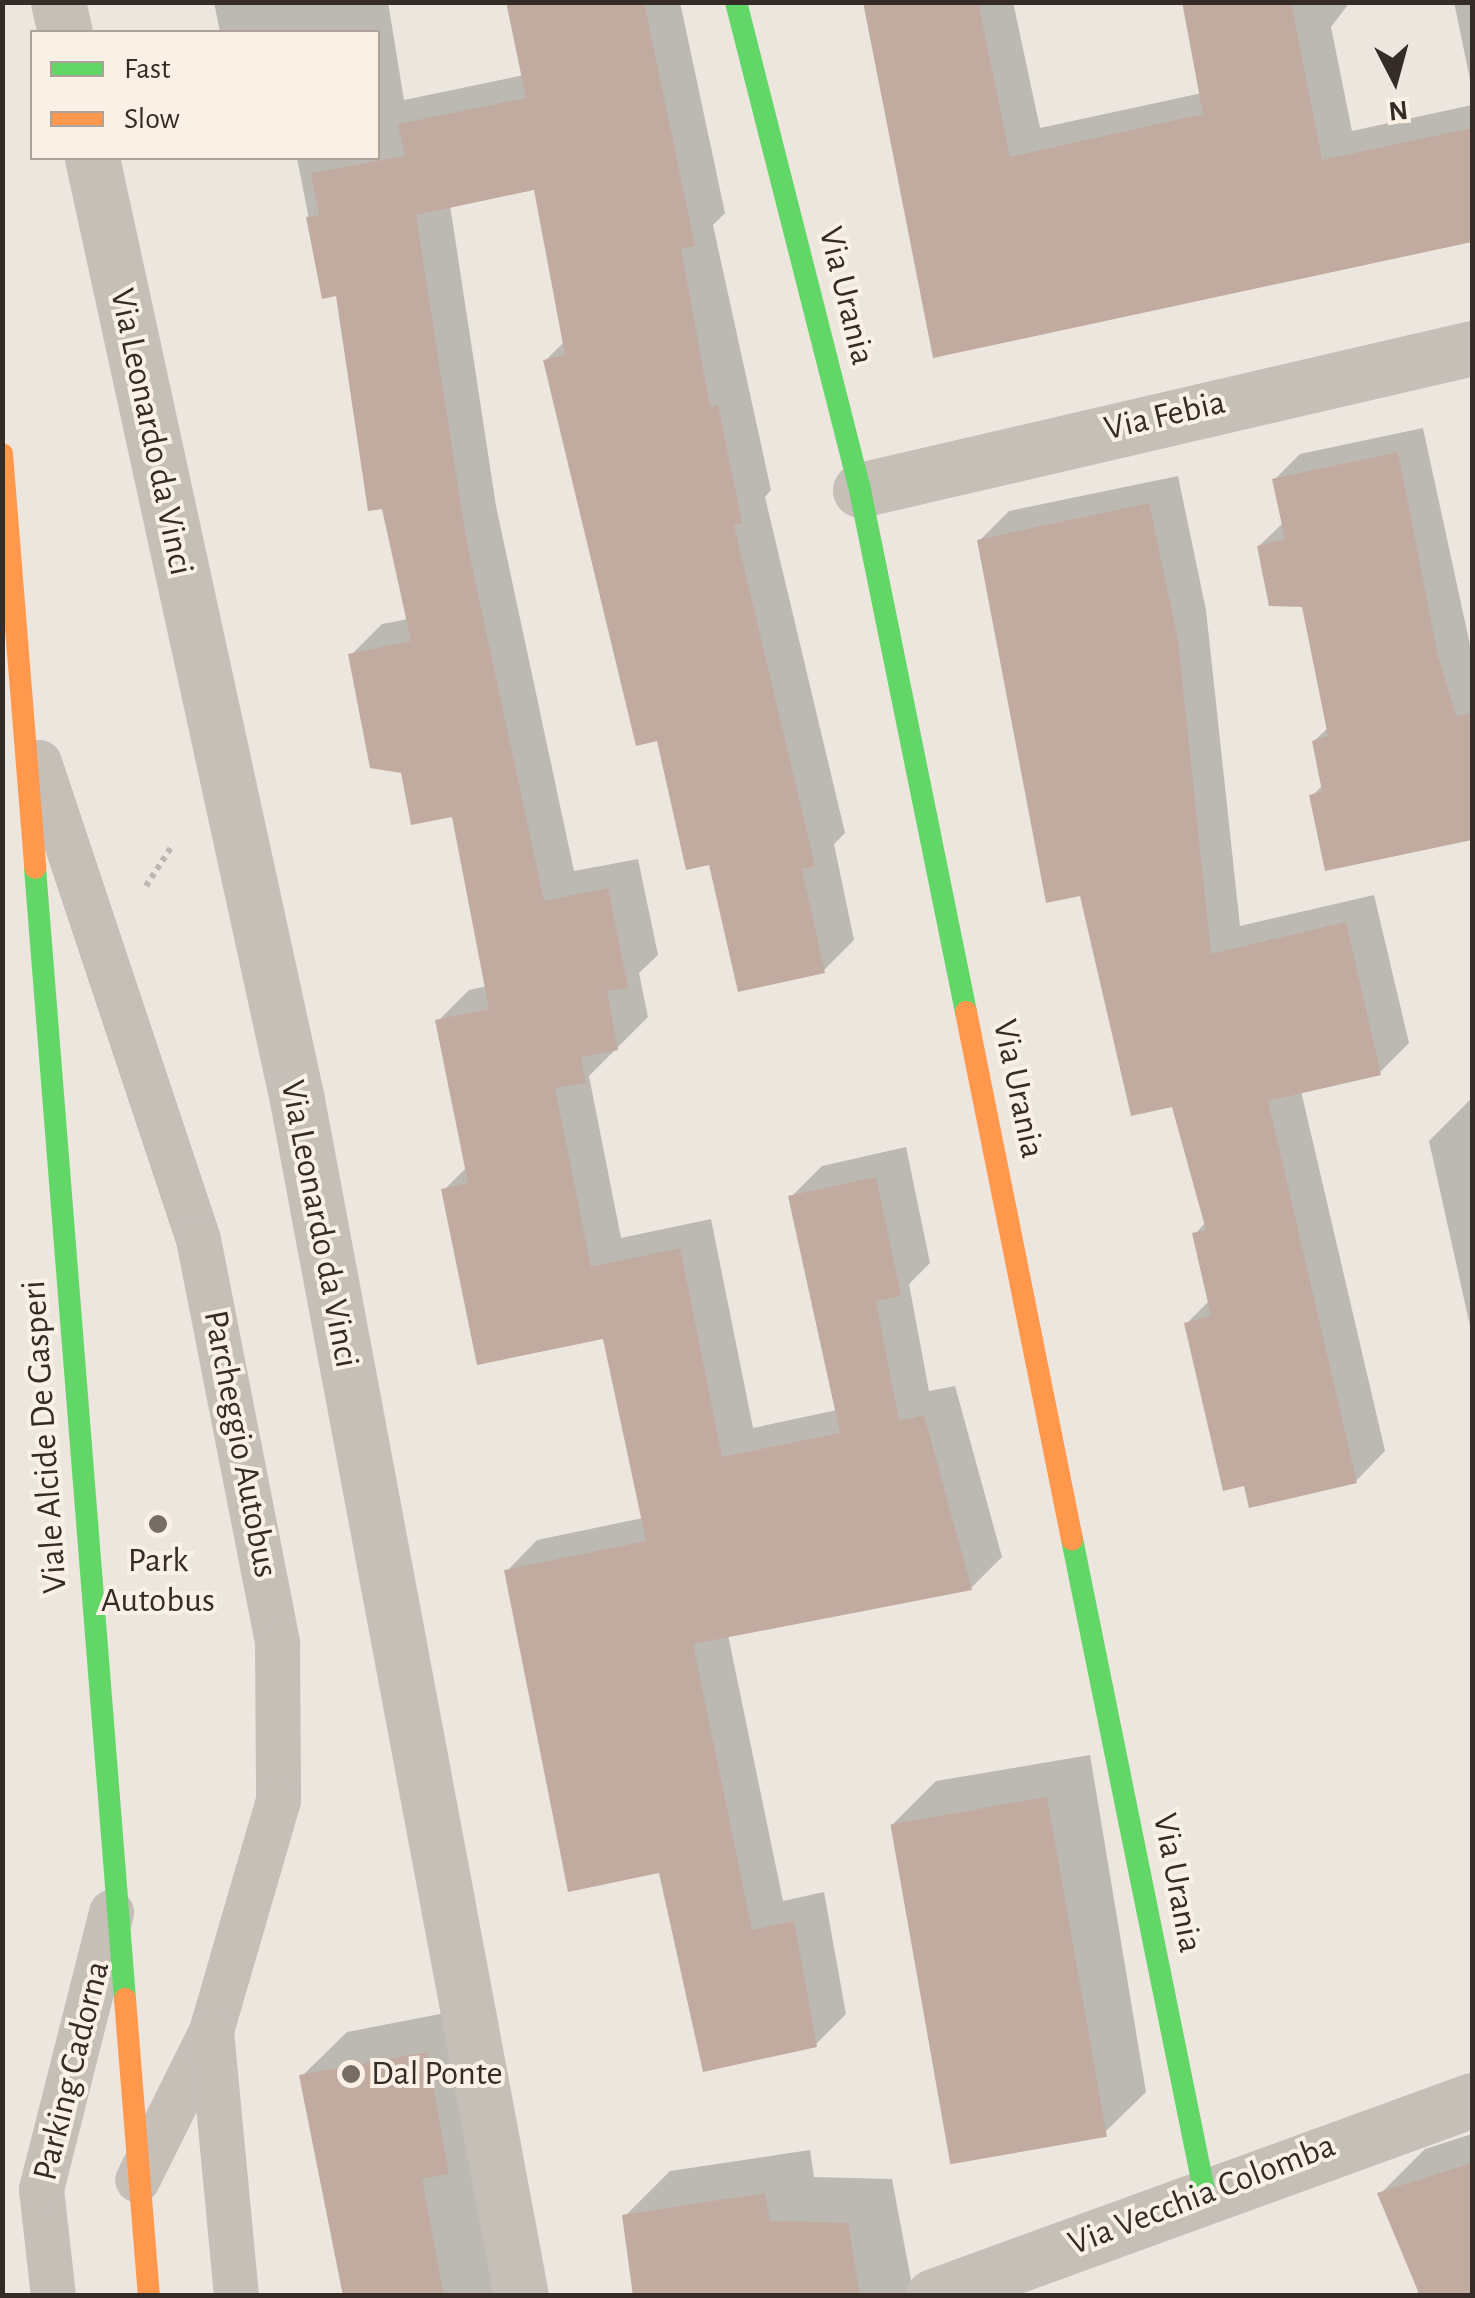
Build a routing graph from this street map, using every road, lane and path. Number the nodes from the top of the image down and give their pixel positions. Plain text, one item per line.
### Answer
1 (58, 2) edge
2 (736, 2) edge
3 (64, 30) edge
4 (92, 160) edge
5 (1472, 348) edge
6 (2, 454) edge
7 (860, 490) junction
8 (21, 710) junction
9 (177, 837) dead end
10 (100, 937) junction
11 (112, 1908) junction
12 (211, 2031) junction
13 (1472, 2100) edge
14 (137, 2180) junction
15 (1205, 2195) junction
16 (53, 2296) edge
17 (149, 2296) edge
18 (236, 2296) edge
19 (521, 2296) edge
20 (933, 2296) edge

1 - 3 street
2 - 7 street, Via Urania
4 - 19 street, Via Leonardo da Vinci
5 - 7 street, Via Febia
6 - 8 street, Viale Alcide De Gasperi
7 - 15 street, Via Urania
8 - 10 lane, Parcheggio Autobus
8 - 11 street, Viale Alcide De Gasperi
9 - 10 path
10 - 12 lane, Parcheggio Autobus
11 - 14 street, Viale Alcide De Gasperi
11 - 16 lane, Parking Cadorna
12 - 14 lane, Parcheggio Autobus
12 - 18 lane
13 - 15 street, Via Vecchia Colomba
14 - 17 street, Viale Alcide De Gasperi
15 - 20 street, Via Vecchia Colomba

